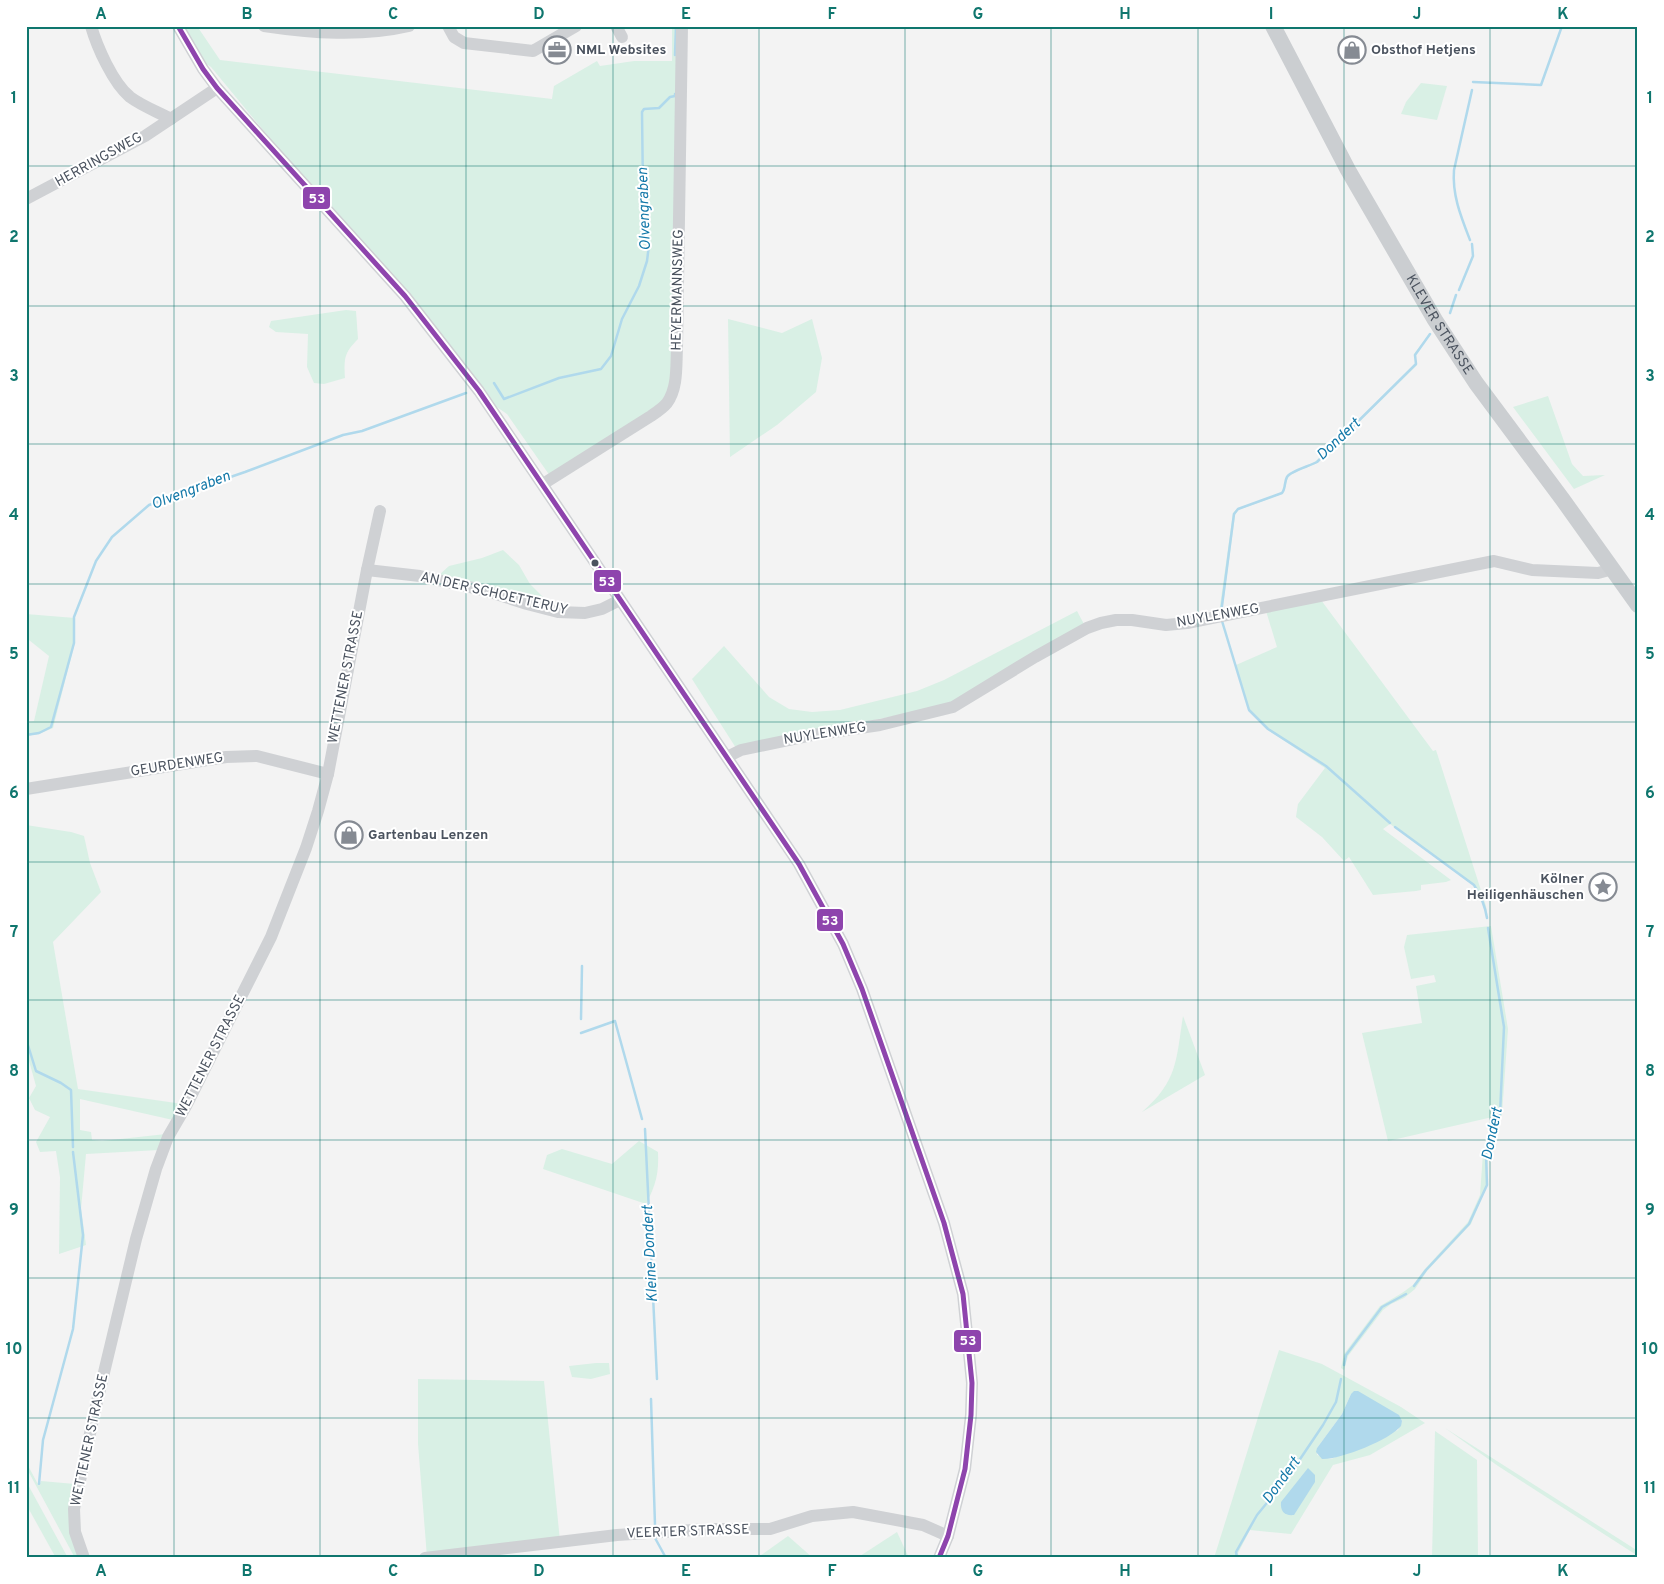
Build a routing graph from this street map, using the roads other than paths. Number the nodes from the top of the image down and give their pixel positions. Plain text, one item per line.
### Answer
1 (91, 26) edge
2 (178, 26) edge
3 (264, 26) edge
4 (409, 26) edge
5 (448, 26) edge
6 (576, 26) edge
7 (682, 26) edge
8 (1273, 26) edge
9 (217, 88) junction
10 (171, 119) junction
11 (26, 199) edge
12 (543, 484) junction
13 (380, 511) dead end
14 (1612, 569) junction
15 (367, 570) junction
16 (620, 600) junction
17 (1638, 605) edge
18 (727, 757) junction
19 (328, 774) junction
20 (26, 789) edge
21 (948, 1536) junction
22 (82, 1552) edge
23 (424, 1558) edge
24 (939, 1558) edge

1 - 10 street
2 - 9 street
3 - 4 street
5 - 6 street
7 - 12 street, HEYERMANNSWEG
8 - 14 main road, KLEVER STRASSE
9 - 10 street, HERRINGSWEG
9 - 12 street
10 - 11 street, HERRINGSWEG
12 - 16 street
13 - 15 street
14 - 17 main road, KLEVER STRASSE
14 - 18 street, NUYLENWEG
15 - 16 street, AN DER SCHOETTERUY
15 - 19 street, WETTENER STRASSE
16 - 18 street
18 - 21 street
19 - 20 street, GEURDENWEG
19 - 22 street, WETTENER STRASSE
21 - 23 street, VEERTER STRASSE
21 - 24 street

